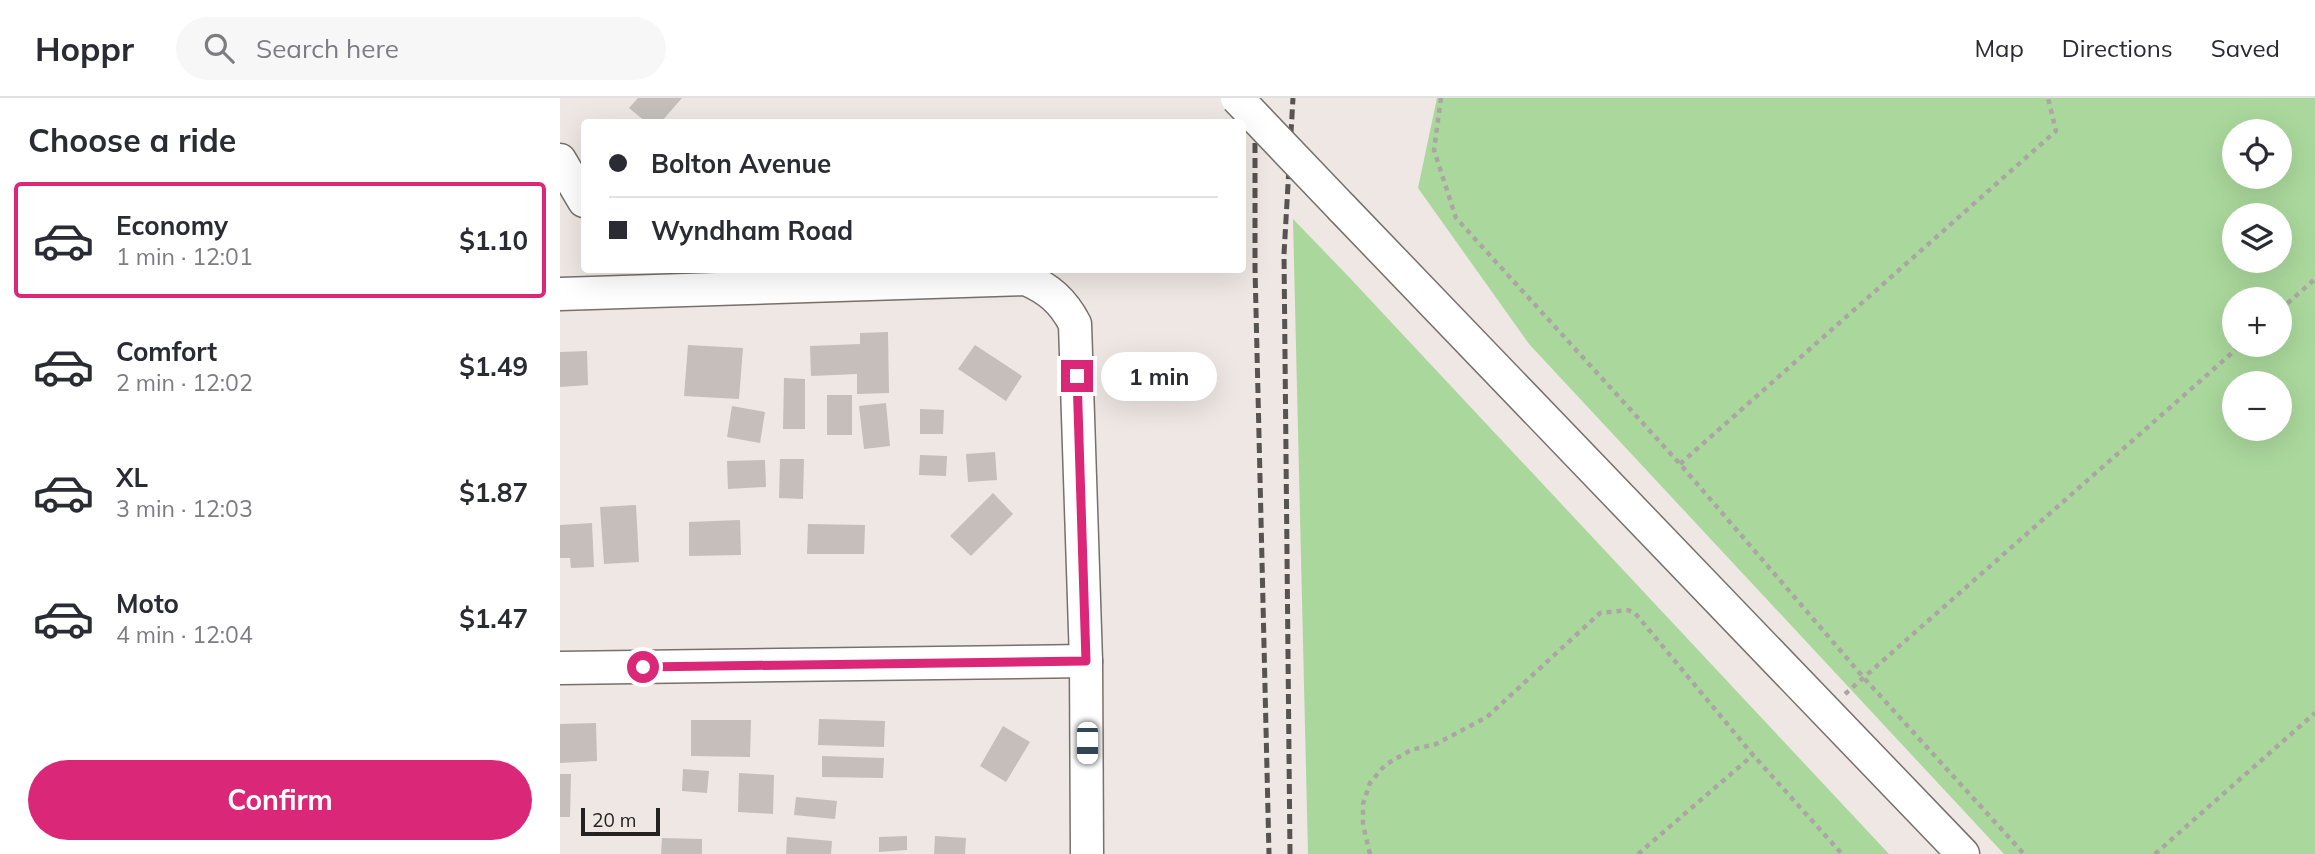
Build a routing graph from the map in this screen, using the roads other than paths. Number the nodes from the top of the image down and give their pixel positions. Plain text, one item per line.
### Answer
1 (1237, 98) edge
2 (560, 160) edge
3 (581, 196) edge
4 (631, 281) edge
5 (560, 294) edge
6 (1086, 661) junction
7 (560, 668) edge
8 (1087, 854) edge
9 (1963, 854) edge

1 - 9 street, bridge
2 - 3 street
4 - 5 street
4 - 6 street
6 - 7 street
6 - 8 street

